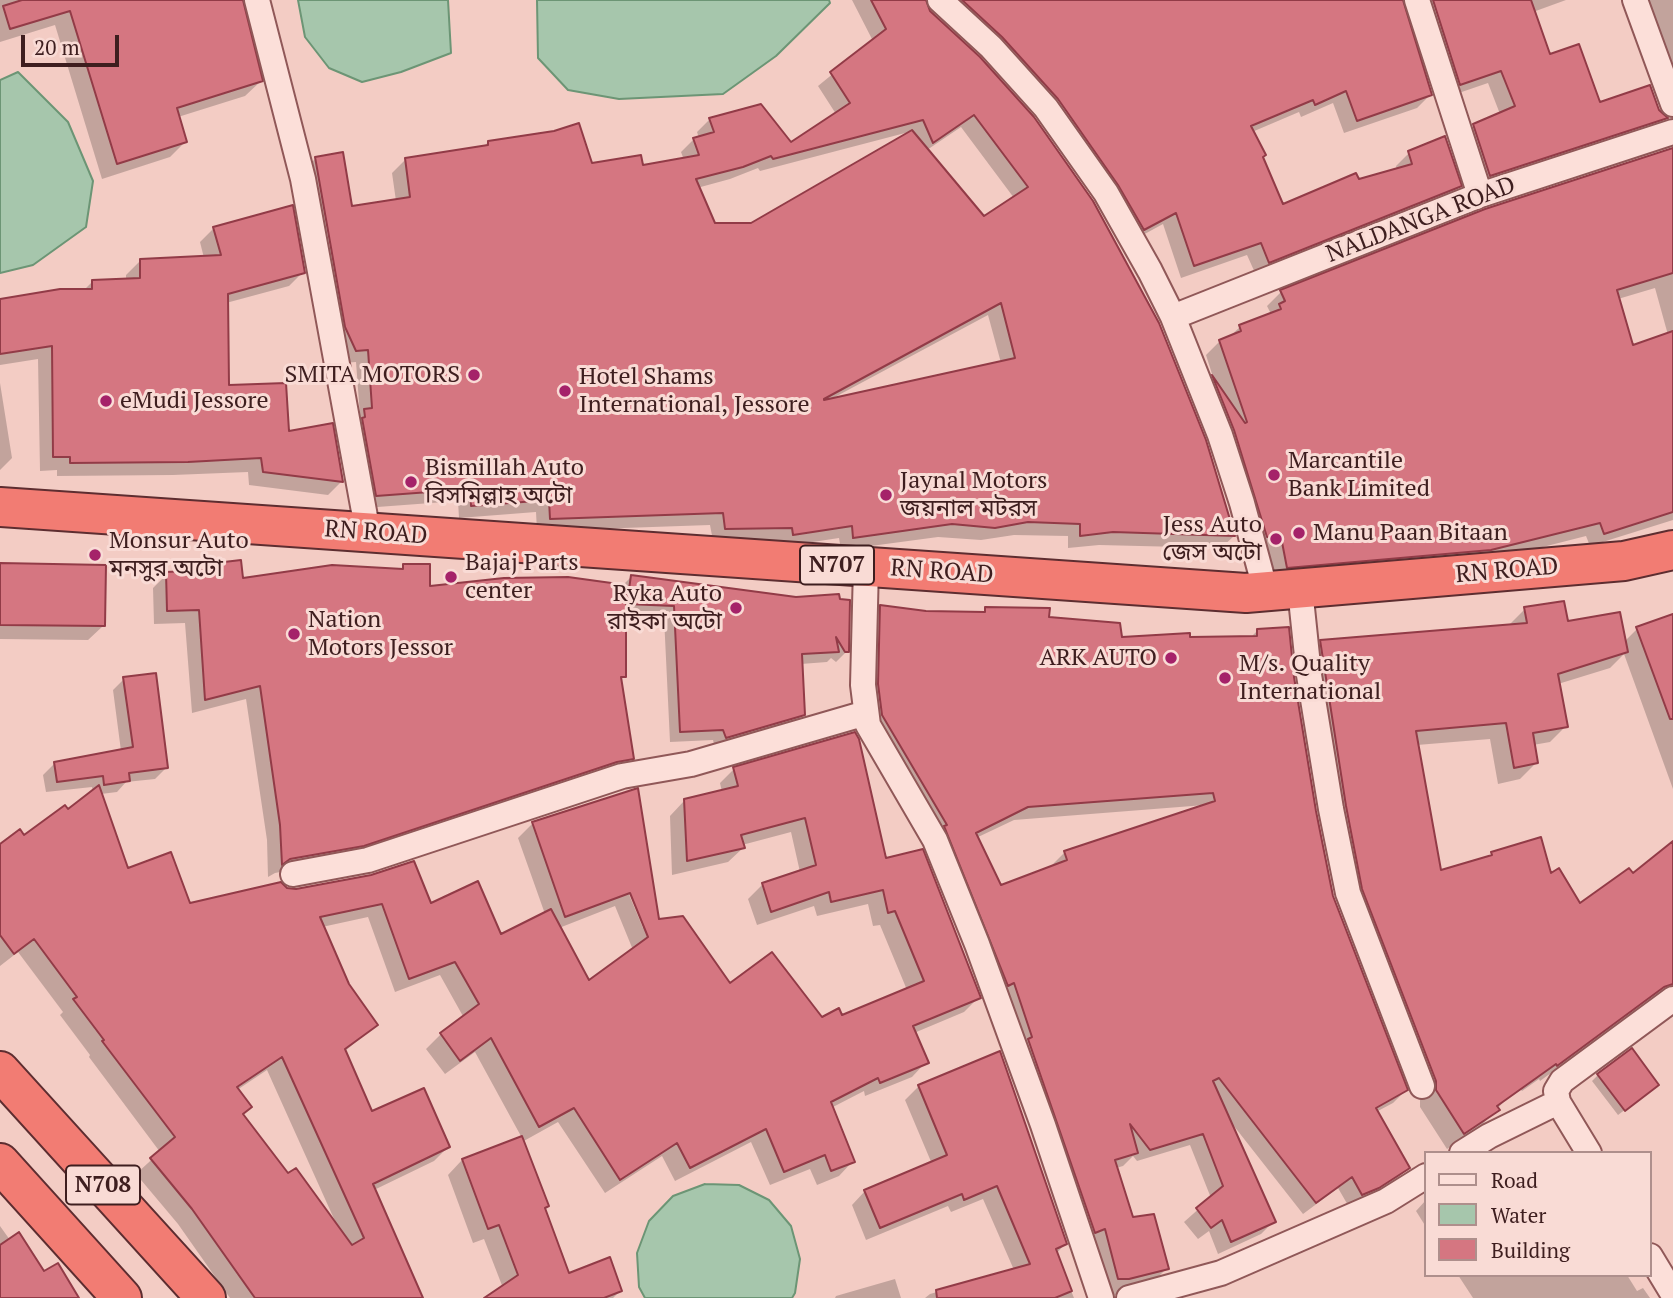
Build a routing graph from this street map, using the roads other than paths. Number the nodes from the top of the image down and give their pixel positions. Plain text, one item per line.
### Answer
1 (257, 0) edge
2 (940, 0) edge
3 (1417, 0) edge
4 (1635, 0) edge
5 (1673, 104) edge
6 (1673, 132) edge
7 (1479, 195) junction
8 (1173, 317) junction
9 (0, 507) edge
10 (368, 533) junction
11 (1673, 550) edge
12 (866, 567) junction
13 (1283, 590) junction
14 (866, 713) junction
15 (293, 874) dead end
16 (1673, 999) edge
17 (0, 1072) edge
18 (1422, 1086) dead end
19 (1558, 1102) junction
20 (1465, 1151) edge
21 (1588, 1151) edge
22 (0, 1163) edge
23 (1424, 1176) edge
24 (1652, 1259) edge
25 (1673, 1294) edge
26 (122, 1298) edge
27 (206, 1298) edge
28 (1101, 1298) edge
29 (1129, 1298) edge

1 - 10 street
2 - 8 street
3 - 7 street
4 - 5 street
6 - 7 street, NALDANGA ROAD
7 - 8 street, NALDANGA ROAD
8 - 13 street
9 - 10 highway, RN ROAD / N707
10 - 12 highway, RN ROAD / N707
11 - 13 highway, RN ROAD / N707
12 - 13 highway, RN ROAD / N707
12 - 14 street
13 - 18 street
14 - 15 street
14 - 28 street
16 - 19 street
17 - 27 highway, N708
19 - 20 street
19 - 21 street
22 - 26 highway, N708
23 - 29 street
24 - 25 street

